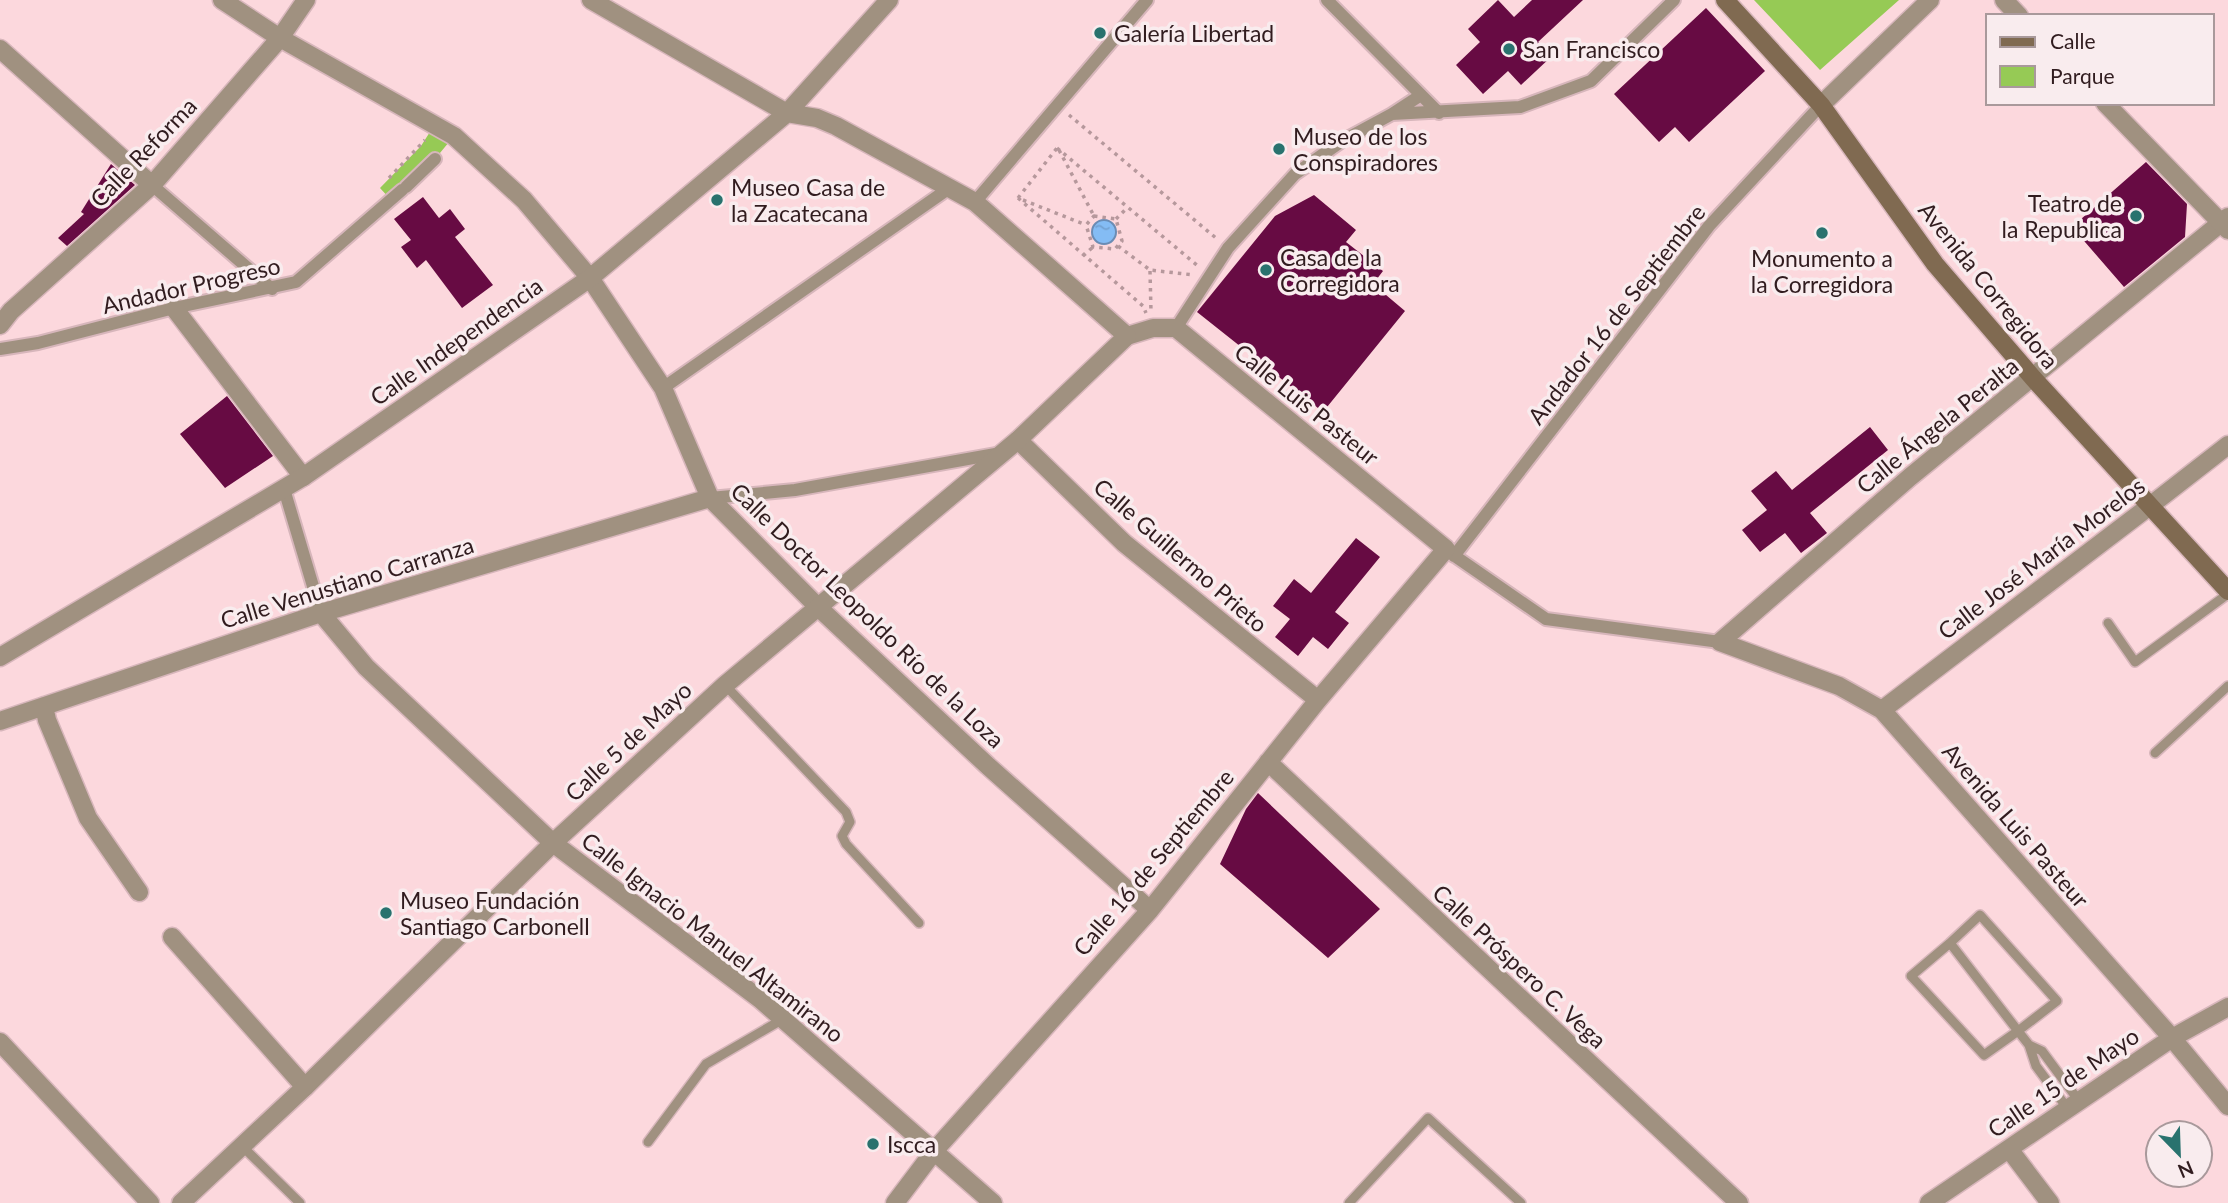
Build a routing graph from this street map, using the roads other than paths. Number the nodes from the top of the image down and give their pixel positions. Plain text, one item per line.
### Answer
1 (222, 0) edge
2 (306, 0) edge
3 (591, 0) edge
4 (889, 0) edge
5 (1147, 0) edge
6 (1327, 0) edge
7 (1674, 0) edge
8 (1725, 0) edge
9 (1930, 0) edge
10 (2004, 0) edge
11 (2017, 14) edge
12 (280, 38) junction
13 (0, 49) edge
14 (1421, 95) junction
15 (2107, 105) edge
16 (1821, 106) junction
17 (787, 113) junction
18 (1439, 113) junction
19 (1392, 114) junction
20 (435, 159) dead end
21 (152, 185) junction
22 (948, 189) junction
23 (975, 202) junction
24 (2226, 223) edge
25 (590, 278) junction
26 (272, 289) junction
27 (174, 308) junction
28 (0, 325) edge
29 (1176, 328) junction
30 (1126, 336) junction
31 (0, 349) edge
32 (2033, 378) junction
33 (663, 388) junction
34 (1018, 440) junction
35 (2228, 445) edge
36 (1002, 453) junction
37 (303, 477) junction
38 (284, 489) junction
39 (710, 498) junction
40 (2151, 505) junction
41 (1450, 553) junction
42 (2228, 592) edge
43 (818, 607) junction
44 (321, 613) junction
45 (2108, 623) dead end
46 (1720, 642) junction
47 (0, 657) edge
48 (725, 685) junction
49 (2228, 686) edge
50 (1318, 700) junction
51 (44, 706) junction
52 (1882, 710) junction
53 (0, 721) edge
54 (2155, 753) dead end
55 (1268, 762) junction
56 (553, 844) junction
57 (139, 892) dead end
58 (1150, 909) junction
59 (919, 923) dead end
60 (172, 937) dead end
61 (1950, 943) junction
62 (2228, 1007) edge
63 (783, 1019) junction
64 (2018, 1031) junction
65 (2172, 1038) junction
66 (0, 1042) edge
67 (2029, 1045) junction
68 (305, 1087) junction
69 (2074, 1105) junction
70 (2228, 1106) edge
71 (648, 1142) dead end
72 (242, 1146) junction
73 (2009, 1149) junction
74 (935, 1150) junction
75 (150, 1203) edge
76 (181, 1203) edge
77 (300, 1203) edge
78 (895, 1203) edge
79 (993, 1203) edge
80 (1349, 1203) edge
81 (1521, 1203) edge
82 (1739, 1203) edge
83 (1929, 1203) edge
84 (2050, 1203) edge

1 - 12 street, Calle Doctor Leopoldo Río de la Loza
2 - 12 street, Calle Reforma
3 - 17 street
4 - 17 street, Calle Independencia
5 - 23 street
6 - 14 street
7 - 18 street
8 - 16 main road, Avenida Corregidora
9 - 16 street
10 - 11 street
12 - 21 street, Calle Reforma
12 - 25 street, Calle Doctor Leopoldo Río de la Loza
13 - 21 street
14 - 18 street
14 - 19 street
15 - 24 street
16 - 32 main road, Avenida Corregidora
16 - 41 street, Andador 16 de Septiembre
17 - 22 street
17 - 25 street, Calle Independencia
18 - 19 street
19 - 29 street
20 - 26 street, Andador Progreso
21 - 26 street
21 - 28 street, Calle Reforma
22 - 23 street
22 - 33 street
23 - 30 street
24 - 32 street, Calle Ángela Peralta
25 - 33 street, Calle Doctor Leopoldo Río de la Loza
25 - 37 street, Calle Independencia
26 - 27 street, Andador Progreso
27 - 31 street, Andador Progreso
27 - 37 street
29 - 30 street
29 - 41 street, Calle Luis Pasteur
30 - 34 street, Calle 5 de Mayo
32 - 40 main road, Avenida Corregidora
32 - 46 street, Calle Ángela Peralta
33 - 39 street, Calle Doctor Leopoldo Río de la Loza
34 - 36 street, Calle 5 de Mayo
34 - 50 street, Calle Guillermo Prieto
35 - 40 street, Calle José María Morelos
36 - 39 street
36 - 43 street, Calle 5 de Mayo
37 - 38 street, Calle Independencia
38 - 44 street
38 - 47 street, Calle Independencia
39 - 43 street, Calle Doctor Leopoldo Río de la Loza
39 - 44 street, Calle Venustiano Carranza
40 - 42 main road, Avenida Corregidora
40 - 52 street, Calle José María Morelos
41 - 46 street
41 - 50 street, Calle 16 de Septiembre
42 - 45 lane
43 - 48 street, Calle 5 de Mayo
43 - 58 street, Calle Doctor Leopoldo Río de la Loza
44 - 51 street, Calle Venustiano Carranza
44 - 56 street, Calle Ignacio Manuel Altamirano
46 - 52 street, Avenida Luis Pasteur
48 - 56 street, Calle 5 de Mayo
48 - 59 lane
49 - 54 lane
50 - 55 street, Calle 16 de Septiembre
51 - 53 street, Calle Venustiano Carranza
51 - 57 street
52 - 65 street, Avenida Luis Pasteur
55 - 58 street, Calle 16 de Septiembre
55 - 82 street, Calle Próspero C. Vega
56 - 63 street, Calle Ignacio Manuel Altamirano
56 - 68 street, Calle 5 de Mayo
58 - 74 street, Calle 16 de Septiembre
60 - 68 street
61 - 64 lane
61 - 64 lane
61 - 64 lane
62 - 65 street, Calle 15 de Mayo
63 - 71 lane
63 - 74 street, Calle Ignacio Manuel Altamirano
64 - 67 lane
65 - 69 street, Calle 15 de Mayo
65 - 70 street, Avenida Luis Pasteur
66 - 75 street
67 - 69 lane
67 - 69 lane
68 - 72 street, Calle 5 de Mayo
69 - 73 street, Calle 15 de Mayo
72 - 76 street, Calle 5 de Mayo
72 - 77 lane
73 - 83 street, Calle 15 de Mayo
73 - 84 street
74 - 78 street, Calle 16 de Septiembre
74 - 79 street, Calle Ignacio Manuel Altamirano
80 - 81 lane

